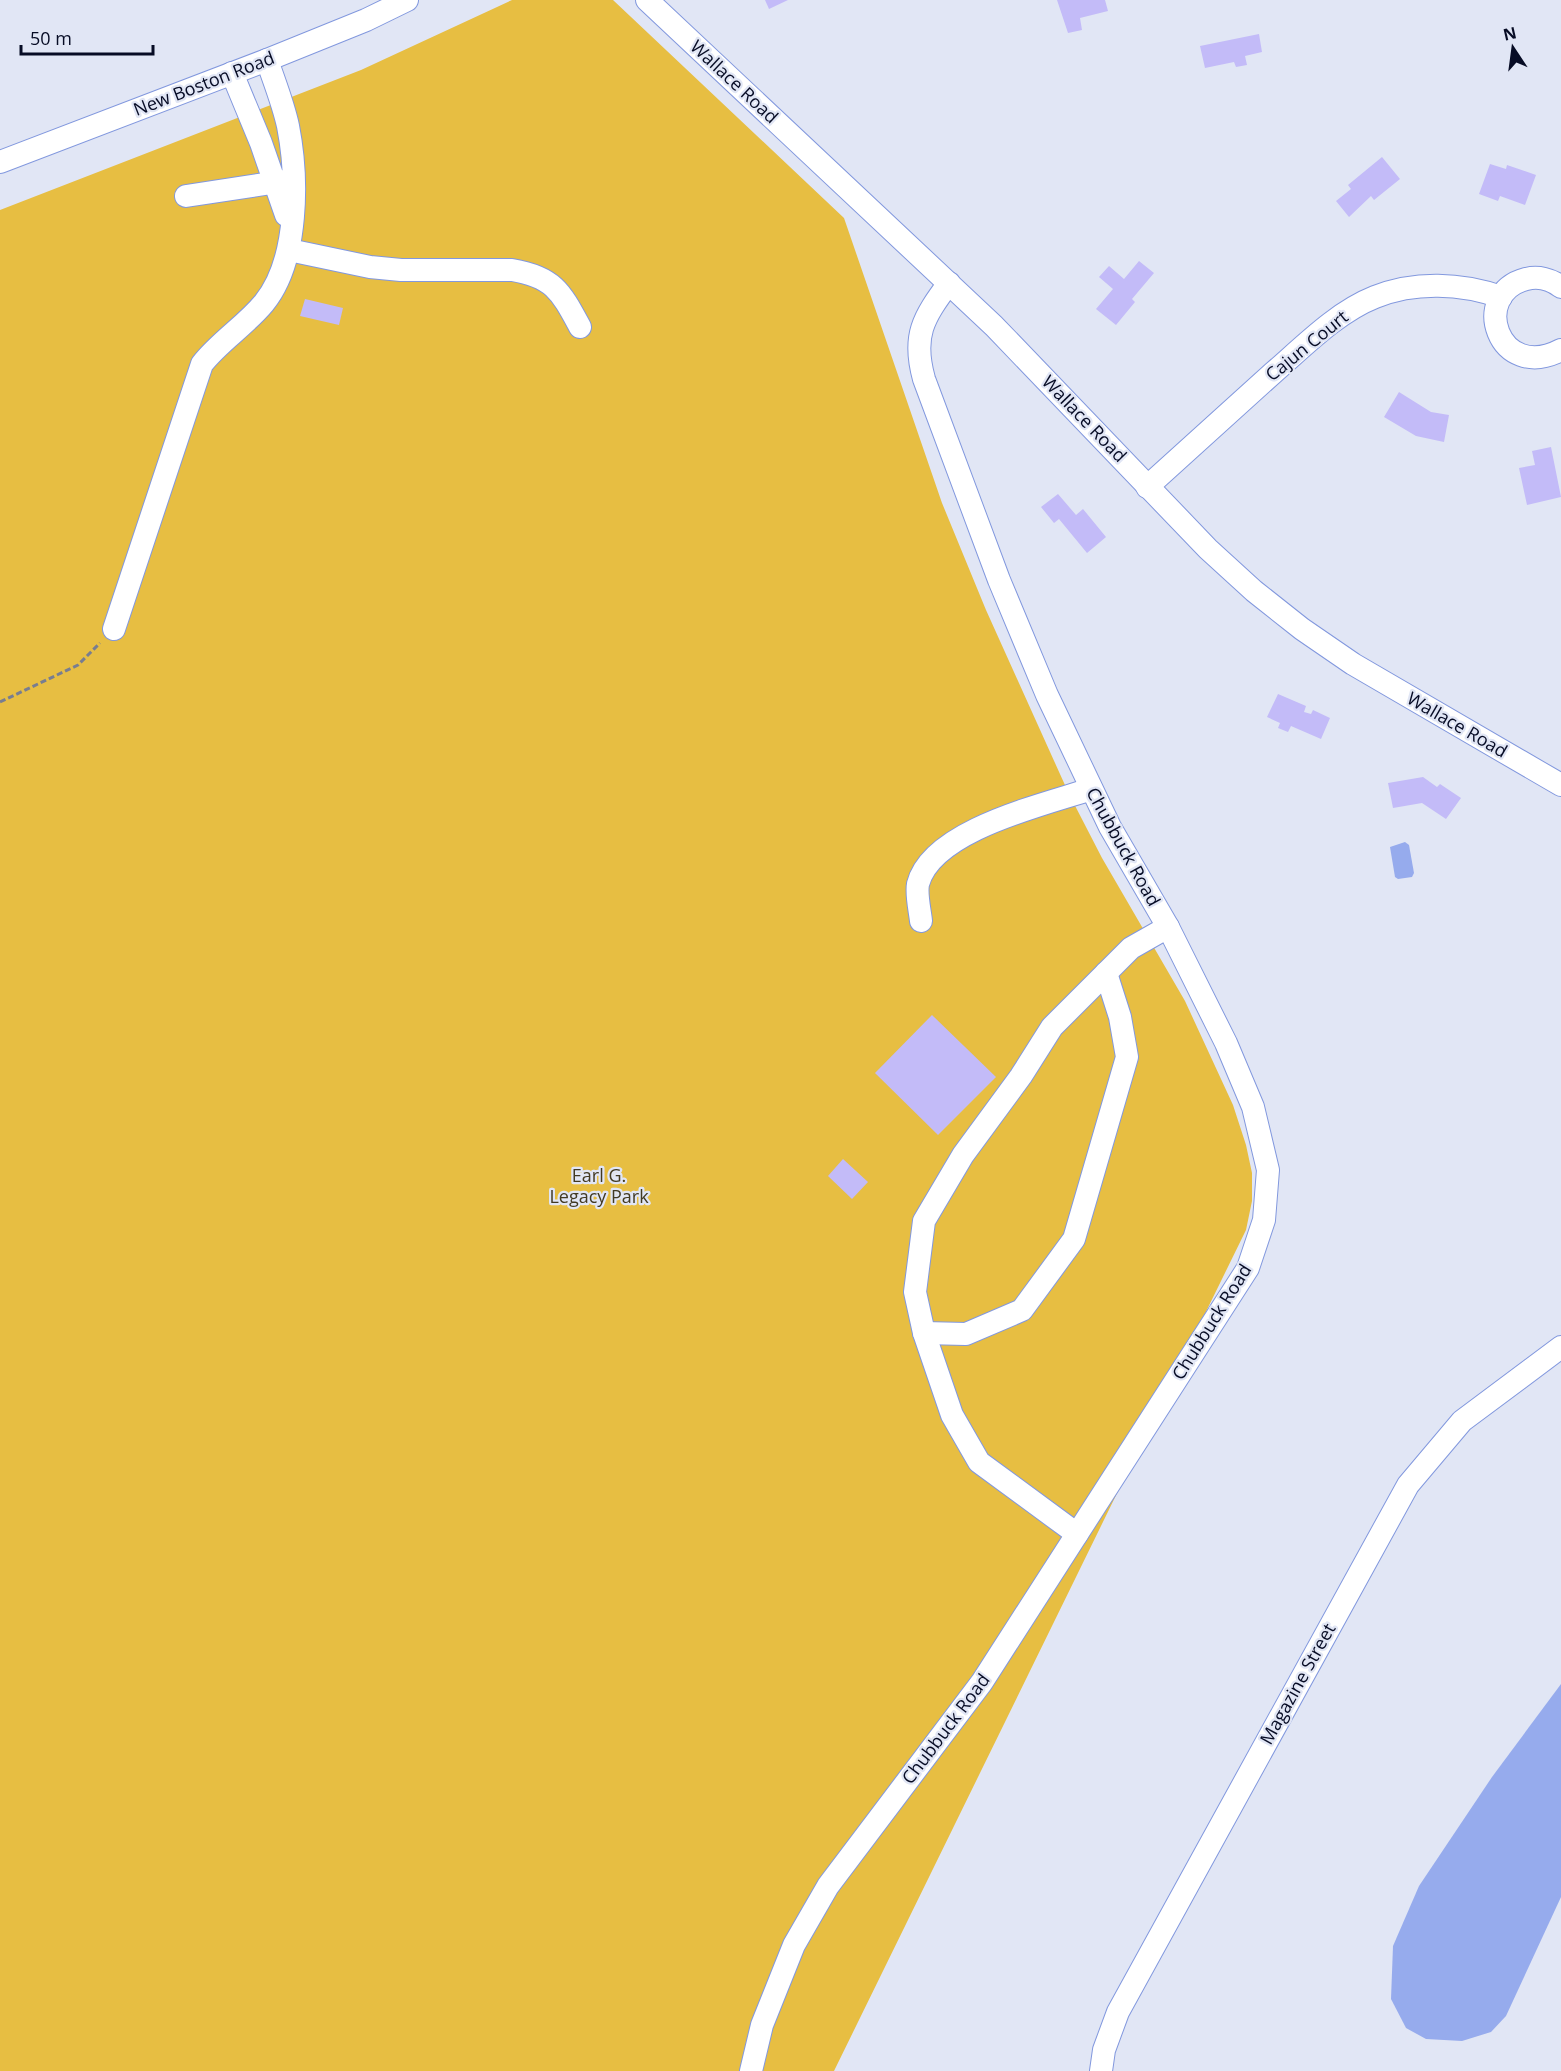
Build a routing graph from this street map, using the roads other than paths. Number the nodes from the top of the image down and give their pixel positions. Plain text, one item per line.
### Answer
1 (407, 0) edge
2 (647, 0) edge
3 (267, 60) junction
4 (232, 73) junction
5 (0, 162) edge
6 (285, 181) junction
7 (186, 196) dead end
8 (289, 250) junction
9 (949, 283) junction
10 (1561, 287) edge
11 (1501, 297) junction
12 (580, 327) dead end
13 (1561, 350) edge
14 (1147, 486) junction
15 (114, 629) road end
16 (1561, 785) edge
17 (1091, 789) junction
18 (921, 921) dead end
19 (1168, 927) junction
20 (1106, 973) junction
21 (924, 1333) junction
22 (1561, 1347) edge
23 (1077, 1534) junction
24 (751, 2071) edge
25 (1101, 2071) edge

1 - 3 street, New Boston Road
2 - 9 street, Wallace Road
3 - 4 street, New Boston Road
3 - 6 street
4 - 5 street, New Boston Road
4 - 6 street
6 - 7 street
6 - 8 street
8 - 12 street
8 - 15 street
9 - 14 street, Wallace Road
9 - 17 street, Chubbuck Road
10 - 11 street
11 - 13 street
11 - 14 street, Cajun Court
14 - 16 street, Wallace Road
17 - 18 street
17 - 19 street, Chubbuck Road
19 - 20 street
19 - 23 street, Chubbuck Road
20 - 21 street
20 - 21 street
21 - 23 street
22 - 25 street, Magazine Street
23 - 24 street, Chubbuck Road

